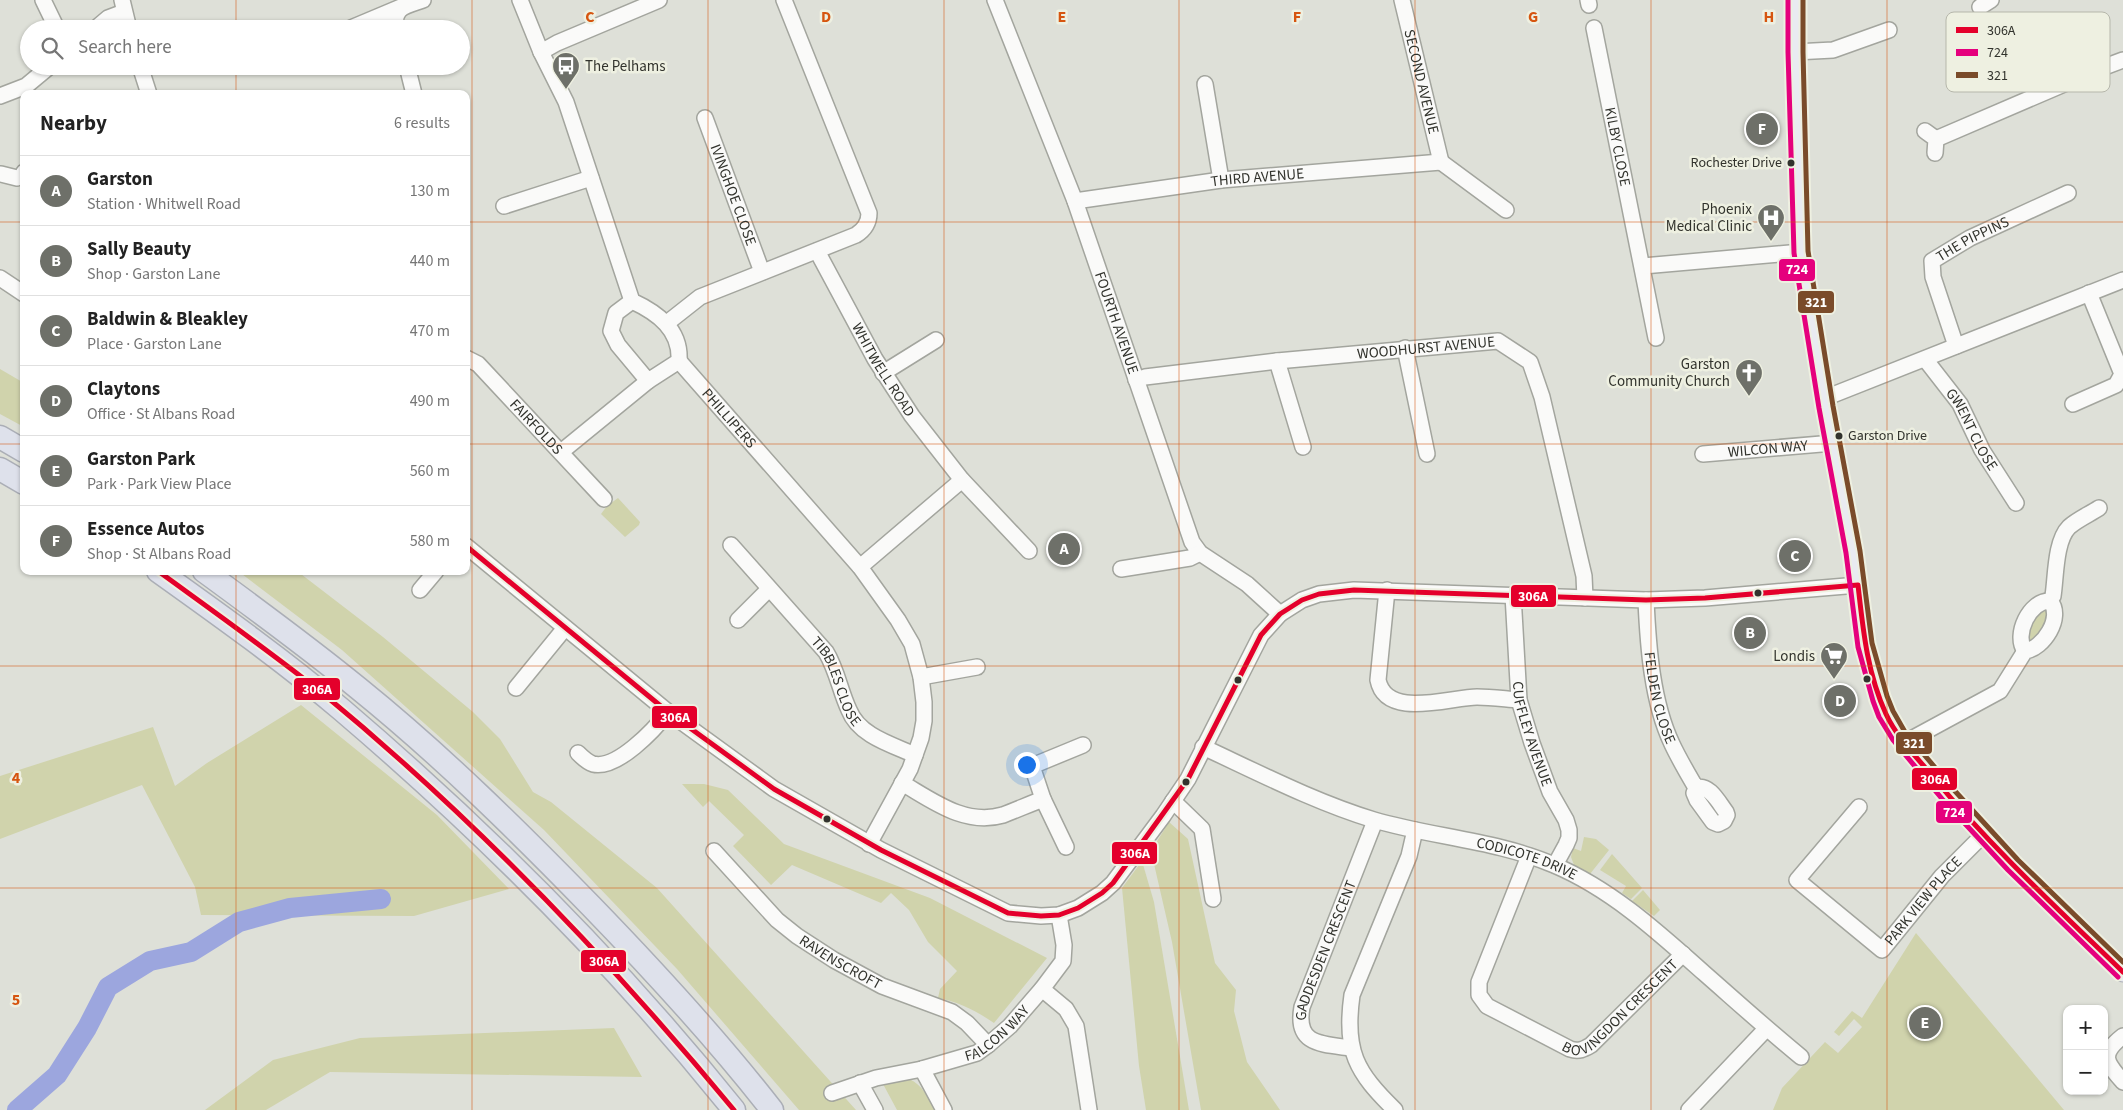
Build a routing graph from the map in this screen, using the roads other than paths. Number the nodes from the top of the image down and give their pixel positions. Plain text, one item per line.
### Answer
1 (43, 0) edge
2 (423, 0) edge
3 (520, 0) edge
4 (657, 0) edge
5 (784, 0) edge
6 (995, 0) edge
7 (1402, 0) edge
8 (1796, 0) edge
9 (123, 6) edge
10 (401, 7) junction
11 (53, 20) edge
12 (106, 20) edge
13 (127, 20) edge
14 (369, 20) edge
15 (395, 20) edge
16 (1594, 28) dead end
17 (1889, 30) dead end
18 (541, 52) junction
19 (1795, 52) junction
20 (2123, 60) edge
21 (2110, 64) edge
22 (42, 75) edge
23 (143, 75) edge
24 (409, 75) edge
25 (1205, 84) dead end
26 (28, 90) edge
27 (148, 90) edge
28 (413, 90) edge
29 (20, 92) edge
30 (2044, 92) edge
31 (0, 96) edge
32 (705, 118) dead end
33 (1932, 141) dead end
34 (1441, 162) junction
35 (1, 174) edge
36 (20, 177) edge
37 (591, 178) junction
38 (1222, 180) junction
39 (2068, 193) dead end
40 (1075, 201) junction
41 (504, 206) dead end
42 (1506, 210) dead end
43 (817, 251) junction
44 (1801, 252) junction
45 (1643, 266) junction
46 (762, 272) junction
47 (0, 278) edge
48 (2123, 280) edge
49 (20, 291) edge
50 (2089, 293) junction
51 (632, 302) junction
52 (667, 324) junction
53 (1656, 338) dead end
54 (936, 340) dead end
55 (1956, 346) junction
56 (1405, 348) junction
57 (1925, 359) junction
58 (470, 360) edge
59 (679, 361) junction
60 (1277, 361) junction
61 (883, 373) junction
62 (1136, 380) junction
63 (648, 381) junction
64 (1825, 398) junction
65 (2073, 404) dead end
66 (0, 437) edge
67 (1833, 443) junction
68 (1304, 447) dead end
69 (20, 450) edge
70 (561, 452) junction
71 (1427, 454) dead end
72 (1703, 454) dead end
73 (0, 469) edge
74 (962, 480) junction
75 (20, 481) edge
76 (604, 499) dead end
77 (2016, 503) dead end
78 (2100, 509) dead end
79 (731, 545) dead end
80 (470, 549) edge
81 (1029, 550) dead end
82 (1200, 553) junction
83 (860, 567) junction
84 (1121, 569) dead end
85 (164, 575) edge
86 (210, 575) edge
87 (433, 575) edge
88 (1858, 585) junction
89 (770, 589) junction
90 (420, 590) dead end
91 (1387, 590) junction
92 (1513, 595) junction
93 (1585, 598) junction
94 (1646, 600) junction
95 (2050, 601) junction
96 (1280, 614) junction
97 (738, 620) dead end
98 (565, 628) junction
99 (2025, 651) junction
100 (977, 667) dead end
101 (921, 677) junction
102 (516, 688) dead end
103 (1519, 700) junction
104 (668, 712) junction
105 (1904, 743) junction
106 (1083, 745) dead end
107 (1204, 747) junction
108 (578, 752) dead end
109 (916, 755) junction
110 (902, 783) junction
111 (1696, 788) dead end
112 (1043, 799) junction
113 (1173, 801) junction
114 (1859, 807) dead end
115 (1375, 820) junction
116 (1415, 830) junction
117 (1984, 834) junction
118 (869, 844) junction
119 (1066, 847) dead end
120 (714, 851) dead end
121 (1529, 856) junction
122 (1555, 865) junction
123 (1213, 899) dead end
124 (1059, 915) junction
125 (1683, 954) junction
126 (2123, 972) edge
127 (1042, 990) junction
128 (1766, 1029) junction
129 (2123, 1036) edge
130 (988, 1045) junction
131 (1351, 1048) junction
132 (1801, 1058) dead end
133 (922, 1070) junction
134 (2123, 1082) edge
135 (860, 1083) junction
136 (832, 1092) dead end
137 (734, 1110) edge
138 (772, 1110) edge
139 (875, 1110) edge
140 (944, 1110) edge
141 (1088, 1110) edge
142 (1396, 1110) edge
143 (1689, 1110) edge

1 - 11 street
2 - 10 street
3 - 18 street
4 - 18 street
5 - 43 street
6 - 40 street, FOURTH AVENUE
7 - 34 street, SECOND AVENUE
8 - 19 main road
9 - 12 street
9 - 13 street
10 - 14 street
10 - 15 street
16 - 45 street, KILBY CLOSE
17 - 19 street
18 - 37 street
19 - 44 main road
20 - 21 street
22 - 26 street
23 - 27 street
24 - 28 street
25 - 38 street
29 - 31 street
30 - 33 street
32 - 46 street, IVINGHOE CLOSE
34 - 38 street, THIRD AVENUE
34 - 42 street
35 - 36 street
37 - 41 street
37 - 51 street
38 - 40 street, THIRD AVENUE
39 - 55 street, THE PIPPINS
40 - 62 street, FOURTH AVENUE
43 - 46 street
43 - 61 street, WHITWELL ROAD
44 - 45 street
44 - 64 main road
45 - 53 street, KILBY CLOSE
46 - 52 street
47 - 49 street
48 - 50 street
50 - 55 street
50 - 65 street
51 - 52 street
51 - 63 street
52 - 59 street
54 - 61 street
55 - 57 street
56 - 60 street, WOODHURST AVENUE
56 - 71 street
56 - 93 street, WOODHURST AVENUE
57 - 64 street
57 - 77 street, GWENT CLOSE
58 - 70 street, FAIRFOLDS
59 - 63 street
59 - 83 street, PHILLIPERS
60 - 62 street, WOODHURST AVENUE
60 - 68 street
61 - 74 street, WHITWELL ROAD
62 - 82 street, FOURTH AVENUE
63 - 70 street
64 - 67 main road
66 - 69 highway
67 - 72 street, WILCON WAY
67 - 88 main road
70 - 76 street, FAIRFOLDS
73 - 75 highway
74 - 81 street, WHITWELL ROAD
74 - 83 street
78 - 95 street
79 - 89 street, TIBBLES CLOSE
80 - 98 street
82 - 84 street
82 - 96 street, FOURTH AVENUE
83 - 101 street, PHILLIPERS
85 - 137 highway
86 - 138 highway
87 - 90 street
88 - 94 street
88 - 105 main road
89 - 97 street
89 - 109 street, TIBBLES CLOSE
91 - 92 street
91 - 96 street
91 - 103 street
92 - 93 street
92 - 103 street, CUFFLEY AVENUE
93 - 94 street
94 - 111 street, FELDEN CLOSE
95 - 99 street
95 - 99 street
96 - 107 street
98 - 102 street
98 - 104 street
99 - 105 street
100 - 101 street
101 - 109 street, PHILLIPERS
103 - 122 street, CUFFLEY AVENUE
104 - 108 street
104 - 118 street
105 - 117 main road
106 - 112 street
107 - 113 street
107 - 115 street, CODICOTE DRIVE
109 - 110 street, PHILLIPERS
110 - 112 street
110 - 118 street, PHILLIPERS
112 - 119 street
113 - 123 street
113 - 124 street
114 - 117 street, PARK VIEW PLACE
115 - 116 street, CODICOTE DRIVE
115 - 131 street, GADDESDEN CRESCENT
116 - 121 street, CODICOTE DRIVE
116 - 131 street
117 - 126 main road
118 - 124 street
120 - 130 street, RAVENSCROFT
121 - 122 street, CODICOTE DRIVE
121 - 125 street, BOVINGDON CRESCENT
122 - 125 street, CODICOTE DRIVE
124 - 127 street, FALCON WAY
125 - 128 street, CODICOTE DRIVE
127 - 130 street, FALCON WAY
127 - 141 street
128 - 132 street, CODICOTE DRIVE
128 - 143 street
129 - 134 street
130 - 133 street, FALCON WAY
131 - 142 street
133 - 135 street, FALCON WAY
133 - 140 street
135 - 136 street, FALCON WAY
135 - 139 street

